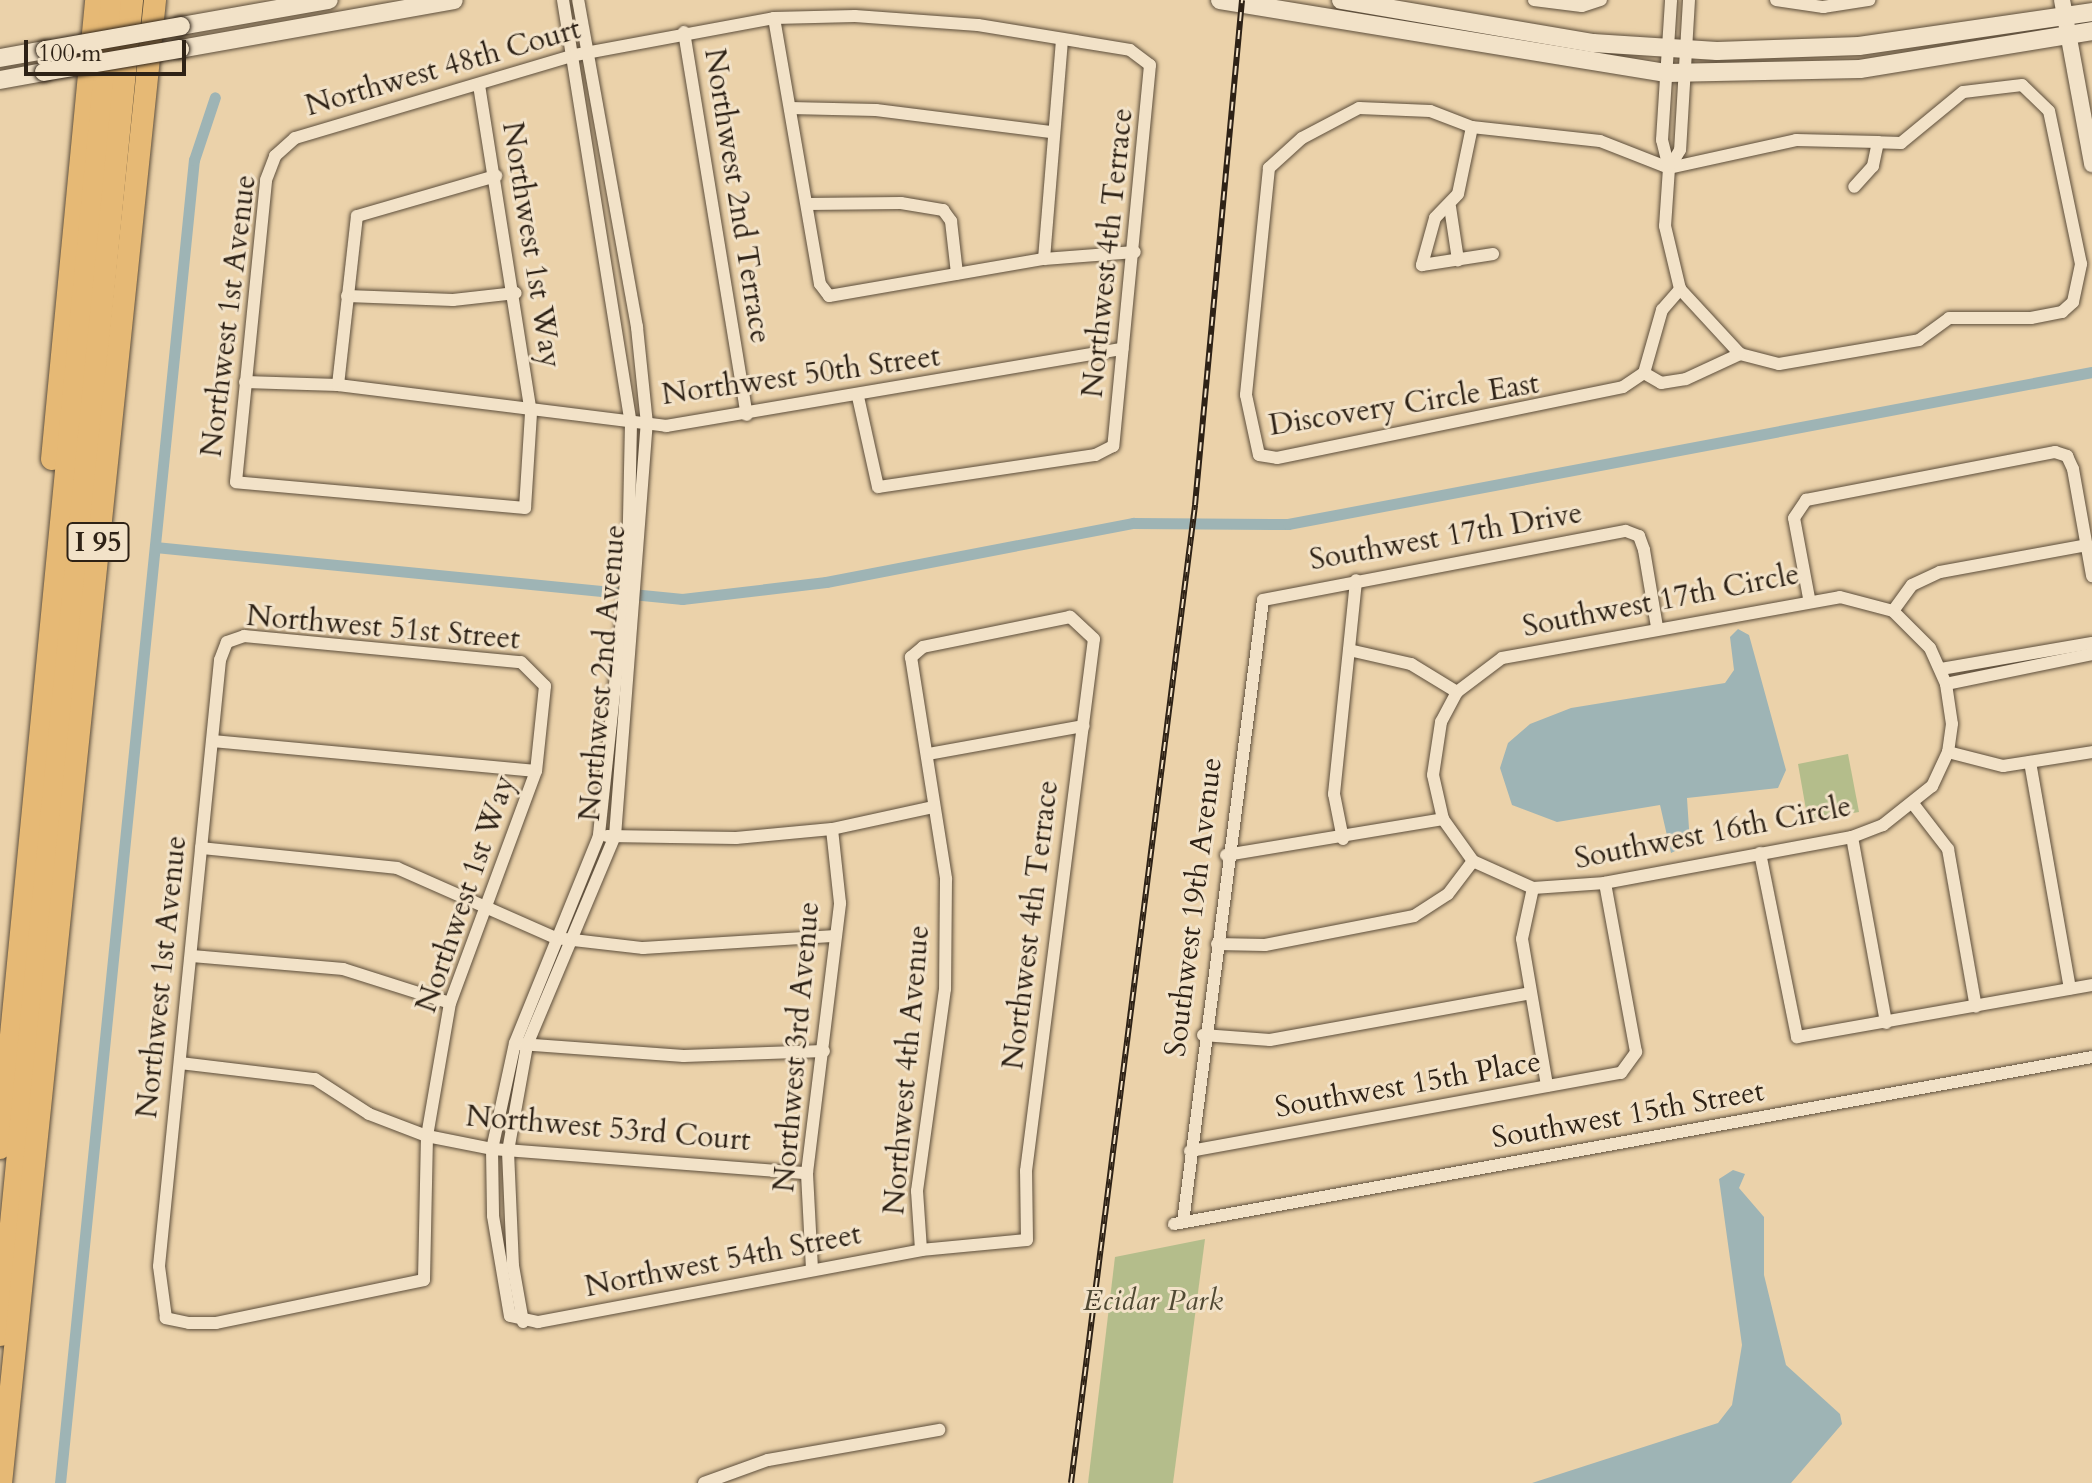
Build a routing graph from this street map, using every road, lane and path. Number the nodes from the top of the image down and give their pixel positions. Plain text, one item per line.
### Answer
1 (96, 0) edge
2 (112, 0) edge
3 (132, 0) edge
4 (155, 0) edge
5 (329, 0) edge
6 (454, 0) edge
7 (563, 0) edge
8 (578, 0) edge
9 (1220, 0) edge
10 (1341, 0) edge
11 (1534, 0) edge
12 (1601, 0) edge
13 (1671, 0) edge
14 (1776, 0) edge
15 (1869, 0) edge
16 (1689, 1) edge
17 (2063, 7) edge
18 (2090, 12) edge
19 (774, 18) junction
20 (2092, 31) edge
21 (684, 32) junction
22 (2068, 35) junction
23 (1062, 42) junction
24 (1669, 49) junction
25 (1690, 50) junction
26 (589, 52) junction
27 (575, 55) junction
28 (0, 58) edge
29 (1150, 65) joint
30 (1676, 73) junction
31 (0, 80) edge
32 (479, 85) junction
33 (790, 108) junction
34 (1472, 127) junction
35 (1051, 132) junction
36 (1878, 142) junction
37 (275, 156) joint
38 (2092, 164) edge
39 (1669, 168) junction
40 (496, 176) junction
41 (1854, 187) dead end
42 (807, 204) junction
43 (1450, 207) junction
44 (1135, 252) junction
45 (1493, 254) dead end
46 (1044, 259) junction
47 (1458, 260) junction
48 (957, 274) junction
49 (1680, 289) junction
50 (516, 293) junction
51 (347, 296) junction
52 (1123, 349) junction
53 (1740, 354) junction
54 (1644, 373) junction
55 (245, 382) junction
56 (338, 385) junction
57 (858, 397) junction
58 (531, 413) junction
59 (747, 415) junction
60 (631, 423) junction
61 (647, 424) junction
62 (525, 508) joint
63 (2087, 545) junction
64 (633, 572) junction
65 (2092, 576) edge
66 (1356, 580) junction
67 (1809, 598) junction
68 (1263, 600) joint
69 (1893, 611) junction
70 (1657, 627) junction
71 (227, 642) joint
72 (2092, 643) edge
73 (1349, 650) junction
74 (2092, 654) edge
75 (911, 657) joint
76 (1941, 669) junction
77 (535, 670) joint
78 (1946, 684) junction
79 (1457, 692) junction
80 (1083, 726) junction
81 (213, 741) junction
82 (1948, 752) junction
83 (2092, 752) edge
84 (928, 754) junction
85 (2030, 762) junction
86 (536, 771) junction
87 (1914, 805) junction
88 (933, 807) junction
89 (1443, 819) junction
90 (832, 829) junction
91 (599, 836) junction
92 (615, 836) junction
93 (1852, 837) junction
94 (1343, 839) junction
95 (201, 848) junction
96 (1760, 853) junction
97 (1226, 855) junction
98 (1473, 861) junction
99 (1605, 883) junction
100 (1533, 888) junction
101 (490, 907) junction
102 (836, 936) junction
103 (556, 938) junction
104 (573, 940) junction
105 (1217, 944) junction
106 (192, 956) junction
107 (2092, 985) edge
108 (2070, 989) junction
109 (1530, 993) junction
110 (450, 1003) junction
111 (1976, 1007) junction
112 (0, 1013) edge
113 (1886, 1023) junction
114 (1203, 1035) junction
115 (521, 1044) junction
116 (824, 1051) junction
117 (2092, 1057) edge
118 (180, 1063) junction
119 (1547, 1086) junction
120 (427, 1136) junction
121 (0, 1148) edge
122 (492, 1149) junction
123 (508, 1151) junction
124 (1190, 1151) junction
125 (807, 1173) junction
126 (1179, 1223) joint
127 (1027, 1240) joint
128 (921, 1250) junction
129 (812, 1269) junction
130 (424, 1280) joint
131 (523, 1322) junction
132 (0, 1335) edge
133 (939, 1430) dead end
134 (1, 1483) edge
135 (704, 1483) edge

1 - 112 highway, I 95
2 - 121 highway
3 - 132 highway
4 - 134 highway, I 95
5 - 28 main road, bridge
6 - 31 main road, bridge
7 - 27 street, Northwest 2nd Avenue
8 - 26 street, Northwest 2nd Avenue
9 - 30 main road
10 - 24 main road
11 - 12 street
13 - 24 street
14 - 15 street
16 - 25 street
17 - 18 main road
17 - 22 street
17 - 25 main road
19 - 21 street, Northwest 48th Court
19 - 23 street, Northwest 48th Court
19 - 33 street
20 - 22 main road
21 - 26 street, Northwest 48th Court
21 - 59 street, Northwest 2nd Terrace
22 - 30 main road
22 - 38 street
23 - 29 street, Northwest 48th Court
23 - 35 street
24 - 25 main road
24 - 30 street
25 - 30 street
26 - 27 street, Northwest 48th Court
26 - 61 street, Northwest 2nd Avenue
27 - 32 street, Northwest 48th Court
27 - 60 street, Northwest 2nd Avenue
29 - 44 street, Northwest 4th Terrace
30 - 39 street
30 - 39 street
32 - 37 street, Northwest 48th Court
32 - 40 street, Northwest 1st Way
33 - 35 street
33 - 42 street
34 - 39 street, Discovery Circle East
34 - 43 street
34 - 54 street, Discovery Circle East
35 - 46 street
36 - 39 street
36 - 41 street
36 - 53 street
37 - 55 street, Northwest 1st Avenue
39 - 49 street
40 - 50 street, Northwest 1st Way
40 - 51 street
42 - 48 street
42 - 48 street
43 - 47 street
43 - 47 street
44 - 46 street
44 - 52 street, Northwest 4th Terrace
45 - 47 street
46 - 48 street
49 - 53 street
49 - 54 street
50 - 51 street
50 - 58 street, Northwest 1st Way
51 - 56 street
52 - 57 street, Northwest 50th Street
52 - 57 street, Northwest 4th Terrace
53 - 54 street
55 - 56 street, Northwest 50th Street
55 - 62 street, Northwest 1st Avenue
56 - 58 street, Northwest 50th Street
57 - 59 street, Northwest 50th Street
58 - 60 street, Northwest 50th Street
58 - 62 street, Northwest 1st Way
59 - 61 street, Northwest 50th Street
60 - 61 street, Northwest 50th Street
60 - 64 street, Northwest 2nd Avenue
61 - 64 street, Northwest 2nd Avenue
63 - 65 street
63 - 67 street
63 - 69 street
64 - 91 street, Northwest 2nd Avenue
64 - 92 street, Northwest 2nd Avenue
66 - 68 street, Southwest 17th Drive
66 - 70 street, Southwest 17th Drive
66 - 73 street
67 - 69 street, Southwest 17th Circle
67 - 70 street, Southwest 17th Circle
68 - 97 street, Southwest 19th Avenue
69 - 76 street
70 - 79 street, Southwest 17th Circle
71 - 77 street, Northwest 51st Street
71 - 81 street, Northwest 1st Avenue
72 - 76 street
73 - 79 street
73 - 94 street
74 - 78 street
75 - 80 street, Northwest 4th Terrace
75 - 84 street, Northwest 4th Avenue
76 - 78 street, Southwest 16th Circle
77 - 86 street, Northwest 1st Way
78 - 82 street, Southwest 16th Circle
79 - 89 street
80 - 84 street
80 - 127 street, Northwest 4th Terrace
81 - 86 street
81 - 95 street, Northwest 1st Avenue
82 - 85 street
82 - 87 street, Southwest 16th Circle
83 - 85 street
84 - 88 street, Northwest 4th Avenue
85 - 108 street
86 - 101 street, Northwest 1st Way
87 - 93 street, Southwest 16th Circle
87 - 111 street
88 - 90 street
88 - 128 street, Northwest 4th Avenue
89 - 94 street
89 - 98 street
90 - 92 street
90 - 102 street, Northwest 3rd Avenue
91 - 92 street
91 - 103 street, Northwest 2nd Avenue
92 - 104 street, Northwest 2nd Avenue
93 - 96 street, Southwest 16th Circle
93 - 113 street
94 - 97 street
95 - 101 street
95 - 106 street, Northwest 1st Avenue
96 - 99 street, Southwest 16th Circle
96 - 113 street
97 - 105 street, Southwest 19th Avenue
98 - 100 street, Southwest 16th Circle
98 - 105 street
99 - 100 street, Southwest 16th Circle
99 - 119 street, Southwest 15th Place
100 - 109 street
101 - 103 street
101 - 110 street, Northwest 1st Way
102 - 104 street
102 - 116 street, Northwest 3rd Avenue
103 - 104 street
103 - 115 street, Northwest 2nd Avenue
104 - 115 street, Northwest 2nd Avenue
105 - 114 street, Southwest 19th Avenue
106 - 110 street
106 - 118 street, Northwest 1st Avenue
107 - 108 street
108 - 111 street
109 - 114 street
109 - 119 street
110 - 120 street, Northwest 1st Way
111 - 113 street
114 - 124 street, Southwest 19th Avenue
115 - 116 street
115 - 122 street, Northwest 2nd Avenue
115 - 123 street, Northwest 2nd Avenue
116 - 125 street, Northwest 3rd Avenue
117 - 126 street, Southwest 15th Street
118 - 120 street, Northwest 53rd Court
118 - 130 street, Northwest 1st Avenue
119 - 124 street, Southwest 15th Place
120 - 122 street, Northwest 53rd Court
120 - 130 street, Northwest 1st Way
122 - 123 street, Northwest 53rd Court
122 - 131 street, Northwest 2nd Avenue
123 - 125 street, Northwest 53rd Court
123 - 131 street, Northwest 2nd Avenue
124 - 126 street, Southwest 19th Avenue
125 - 129 street, Northwest 3rd Avenue
127 - 128 street, Northwest 54th Street
128 - 129 street, Northwest 54th Street
129 - 131 street, Northwest 54th Street
133 - 135 street

